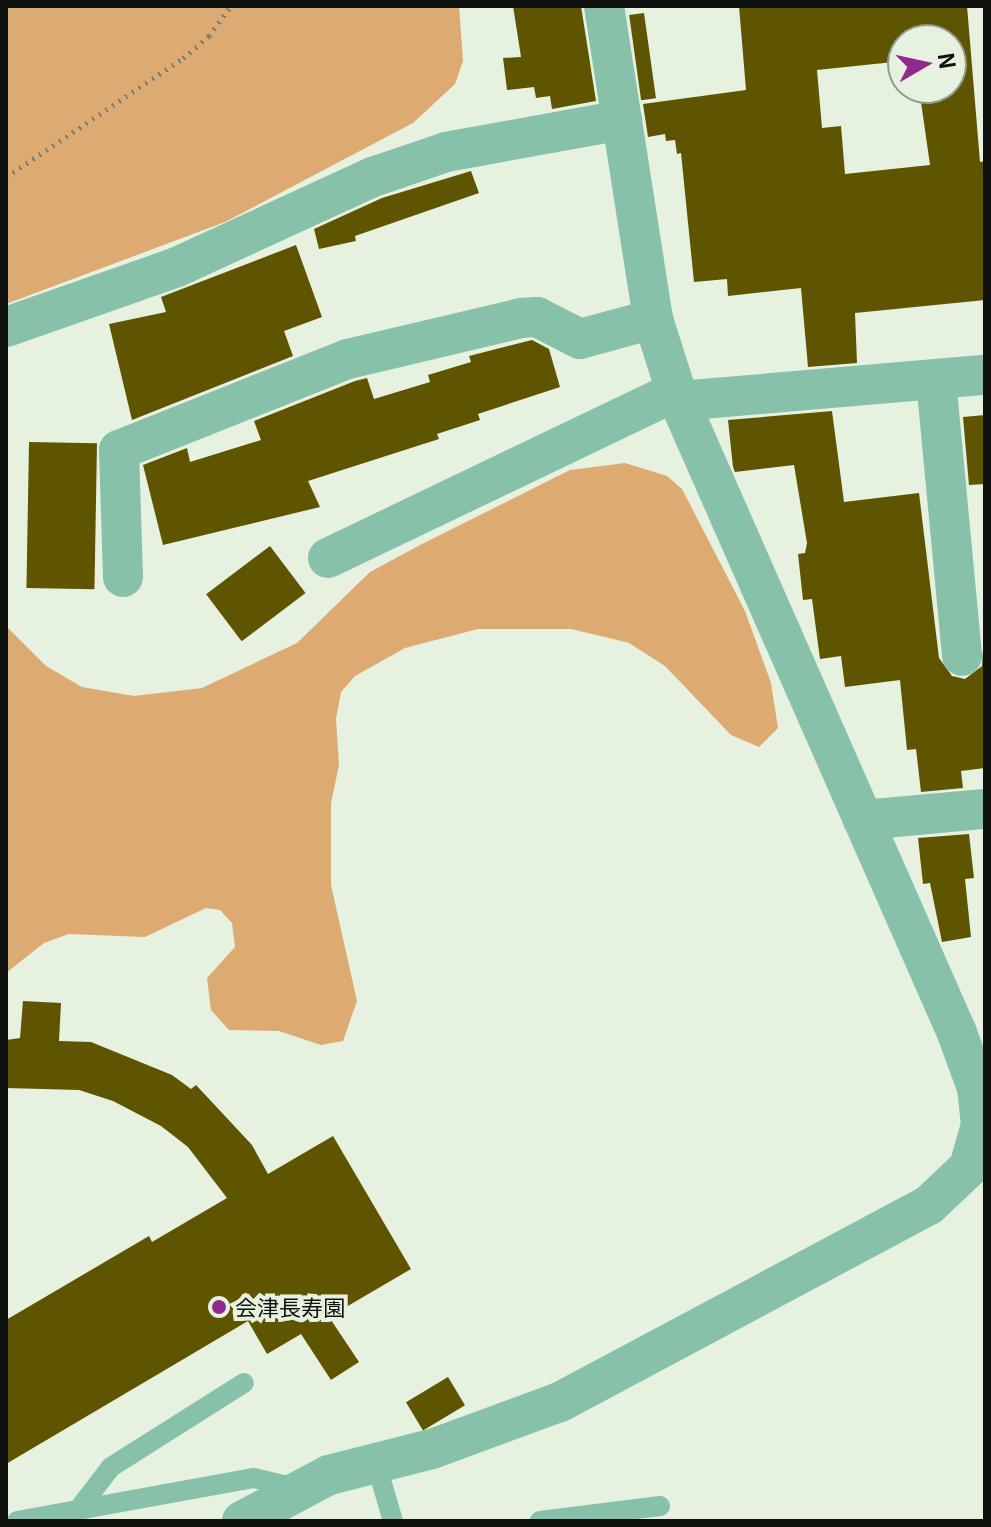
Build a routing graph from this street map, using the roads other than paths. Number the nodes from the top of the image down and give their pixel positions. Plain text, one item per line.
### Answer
1 (604, 6) edge
2 (622, 120) junction
3 (653, 319) junction
4 (6, 327) edge
5 (985, 375) edge
6 (936, 380) junction
7 (678, 396) junction
8 (328, 558) dead end
9 (123, 577) dead end
10 (962, 656) dead end
11 (985, 809) edge
12 (863, 820) junction
13 (968, 1015) edge
14 (244, 1383) dead end
15 (376, 1463) junction
16 (296, 1488) junction
17 (81, 1506) junction
18 (660, 1506) dead end
19 (17, 1521) edge
20 (242, 1521) edge
21 (393, 1521) edge
22 (540, 1521) edge

1 - 2 street
2 - 3 street
2 - 4 street
3 - 7 street
3 - 9 street
5 - 6 street
6 - 7 street
6 - 10 street
7 - 8 street
7 - 12 street
11 - 12 street
12 - 13 street
13 - 15 street
14 - 17 lane
15 - 16 street
15 - 21 lane
16 - 17 lane
16 - 20 street
17 - 19 lane
18 - 22 lane

